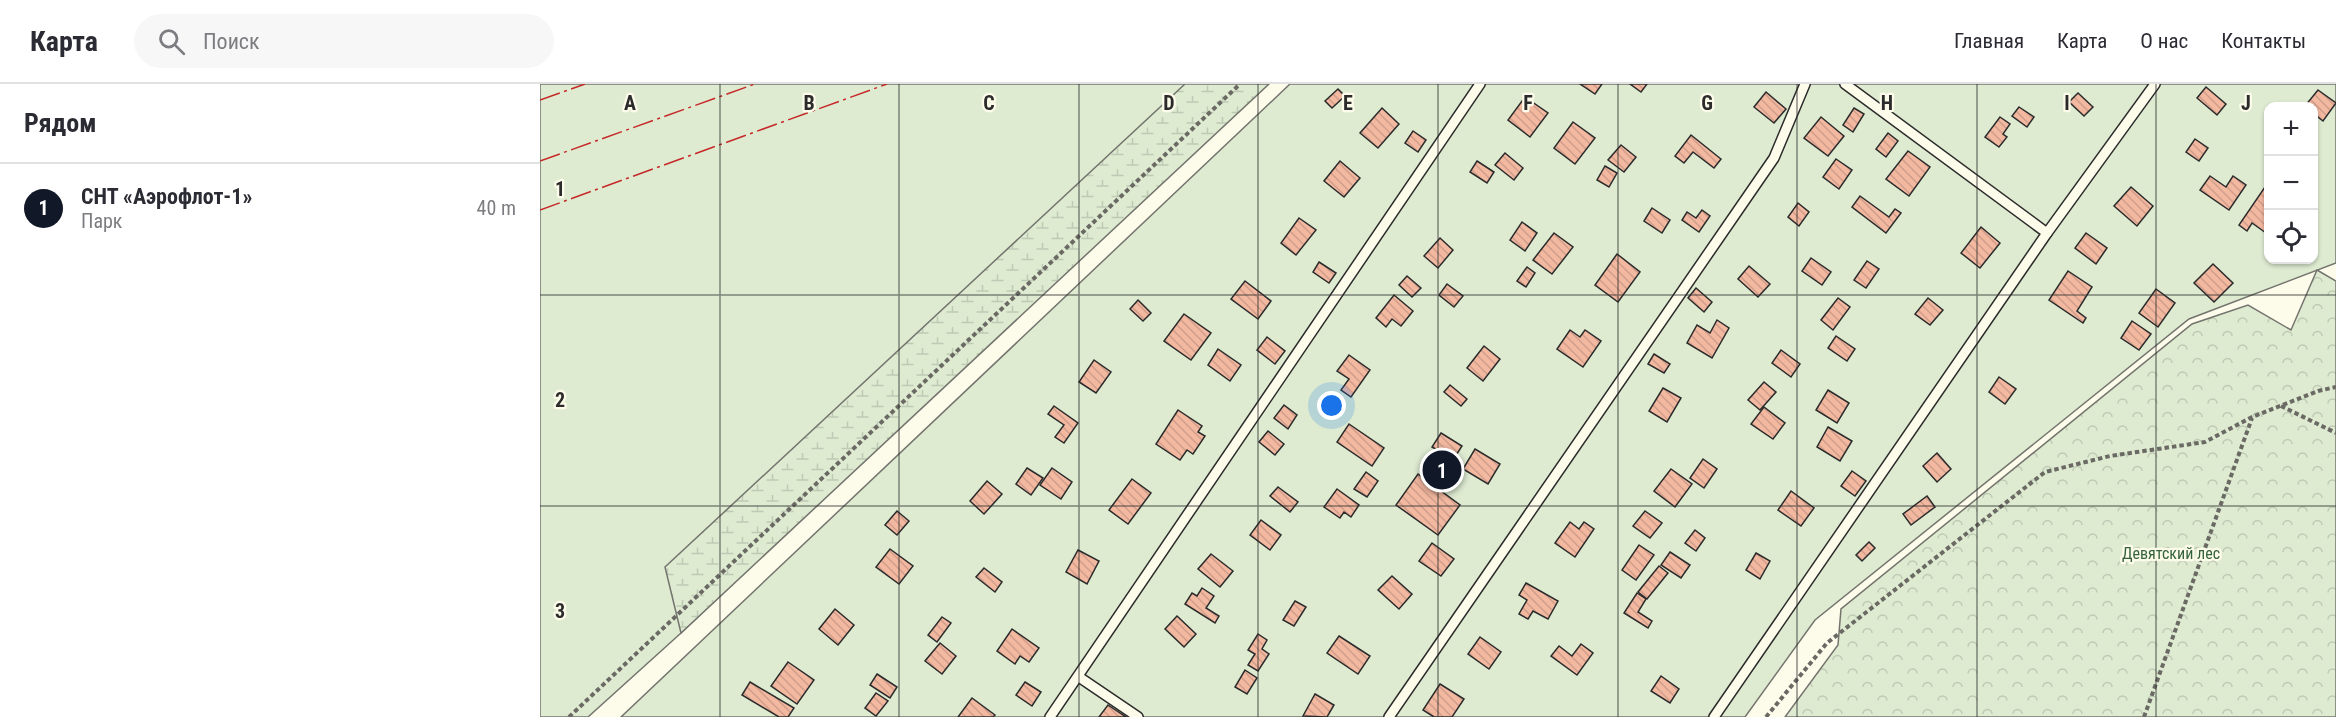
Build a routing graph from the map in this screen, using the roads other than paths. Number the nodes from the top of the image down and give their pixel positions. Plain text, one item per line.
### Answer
1 (1480, 84) edge
2 (1805, 84) edge
3 (1845, 84) edge
4 (2155, 84) edge
5 (2047, 233) junction
6 (1079, 677) junction
7 (1050, 717) edge
8 (1138, 717) edge
9 (1389, 717) edge
10 (1714, 717) edge

1 - 6 lane
2 - 9 lane
3 - 5 lane
4 - 5 lane
5 - 10 lane
6 - 7 lane
6 - 8 lane

